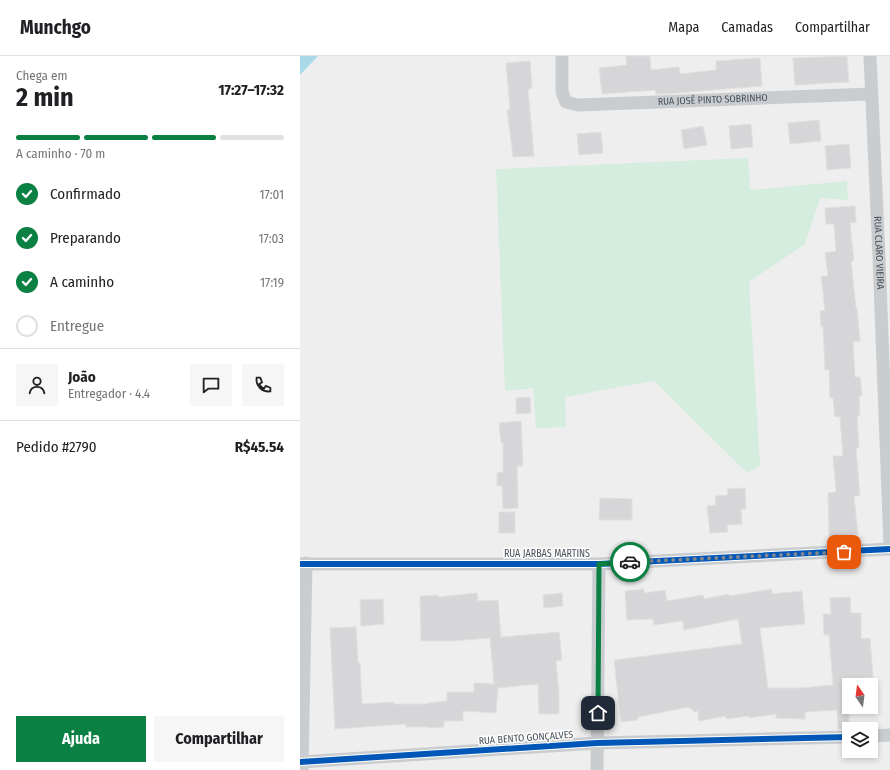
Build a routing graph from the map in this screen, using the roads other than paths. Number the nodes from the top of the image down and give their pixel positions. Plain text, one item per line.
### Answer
1 (562, 56) edge
2 (870, 56) edge
3 (870, 94) junction
4 (885, 257) edge
5 (890, 548) edge
6 (303, 563) edge
7 (599, 564) junction
8 (890, 735) edge
9 (878, 736) edge
10 (842, 737) edge
11 (597, 743) junction
12 (301, 765) edge
13 (598, 770) edge

1 - 3 street, RUA JOSÉ PINTO SOBRINHO
2 - 3 street, RUA CLARO VIEIRA
3 - 4 street, RUA CLARO VIEIRA
4 - 5 street, RUA CLARO VIEIRA
5 - 7 street, RUA JARBAS MARTINS
6 - 7 street, RUA JARBAS MARTINS
6 - 12 street
7 - 11 street
8 - 9 street
10 - 11 street, RUA BENTO GONÇALVES
11 - 12 street, RUA BENTO GONÇALVES
11 - 13 street

